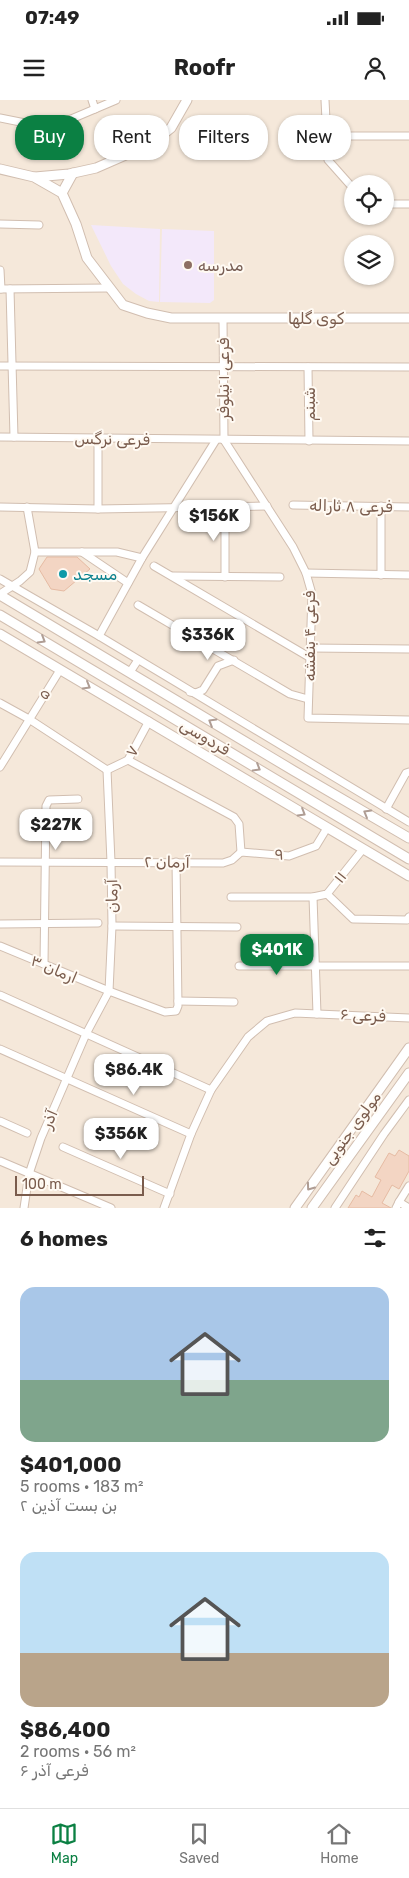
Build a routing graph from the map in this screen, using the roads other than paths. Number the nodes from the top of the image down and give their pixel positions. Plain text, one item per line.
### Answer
1 (92, 100) edge
2 (116, 100) edge
3 (188, 100) edge
4 (325, 100) edge
5 (96, 109) junction
6 (325, 115) edge
7 (0, 118) edge
8 (351, 136) edge
9 (409, 136) edge
10 (328, 160) edge
11 (0, 169) edge
12 (73, 173) junction
13 (34, 177) junction
14 (344, 178) edge
15 (62, 193) junction
16 (394, 204) edge
17 (409, 204) edge
18 (0, 224) edge
19 (39, 225) dead end
20 (0, 270) edge
21 (108, 288) junction
22 (0, 289) edge
23 (10, 289) junction
24 (223, 318) junction
25 (409, 318) edge
26 (0, 366) edge
27 (13, 366) junction
28 (223, 367) junction
29 (308, 367) junction
30 (409, 367) edge
31 (0, 436) edge
32 (14, 437) junction
33 (98, 438) junction
34 (220, 440) junction
35 (308, 441) junction
36 (409, 441) edge
37 (293, 505) dead end
38 (267, 506) junction
39 (380, 506) junction
40 (409, 506) edge
41 (0, 507) edge
42 (27, 507) junction
43 (225, 507) junction
44 (173, 508) junction
45 (98, 509) junction
46 (35, 552) junction
47 (82, 552) junction
48 (142, 558) junction
49 (154, 566) dead end
50 (306, 573) junction
51 (381, 574) junction
52 (409, 575) edge
53 (172, 576) junction
54 (225, 577) junction
55 (280, 577) dead end
56 (0, 579) edge
57 (128, 583) junction
58 (12, 586) junction
59 (0, 594) edge
60 (138, 605) dead end
61 (0, 615) edge
62 (0, 634) edge
63 (99, 636) junction
64 (310, 648) junction
65 (409, 649) edge
66 (309, 657) junction
67 (138, 660) junction
68 (234, 660) junction
69 (60, 670) junction
70 (130, 672) junction
71 (190, 692) junction
72 (308, 699) junction
73 (0, 702) edge
74 (29, 719) junction
75 (409, 720) edge
76 (149, 721) junction
77 (128, 760) junction
78 (0, 767) edge
79 (107, 770) junction
80 (409, 772) edge
81 (78, 799) dead end
82 (386, 809) junction
83 (409, 822) edge
84 (327, 828) junction
85 (409, 838) edge
86 (363, 849) junction
87 (241, 852) junction
88 (409, 860) edge
89 (0, 862) edge
90 (46, 862) junction
91 (112, 862) junction
92 (176, 862) junction
93 (409, 876) edge
94 (327, 894) junction
95 (231, 897) dead end
96 (312, 897) junction
97 (409, 917) edge
98 (44, 923) junction
99 (98, 923) dead end
100 (0, 924) edge
101 (112, 926) junction
102 (177, 927) junction
103 (237, 927) dead end
104 (0, 946) edge
105 (44, 964) junction
106 (315, 965) junction
107 (240, 966) dead end
108 (409, 966) edge
109 (109, 992) junction
110 (0, 996) edge
111 (178, 1001) junction
112 (234, 1002) dead end
113 (317, 1014) junction
114 (409, 1018) edge
115 (86, 1034) junction
116 (409, 1048) edge
117 (0, 1049) edge
118 (409, 1073) edge
119 (67, 1079) junction
120 (211, 1090) junction
121 (409, 1100) edge
122 (0, 1121) edge
123 (27, 1133) dead end
124 (191, 1134) junction
125 (63, 1147) dead end
126 (331, 1157) junction
127 (0, 1161) edge
128 (343, 1165) junction
129 (29, 1174) junction
130 (409, 1186) edge
131 (170, 1194) junction
132 (398, 1205) edge
133 (24, 1208) edge
134 (111, 1208) edge
135 (164, 1208) edge
136 (295, 1208) edge
137 (312, 1208) edge
138 (336, 1208) edge
139 (409, 1208) edge

1 - 5 street
2 - 5 street
3 - 12 street
4 - 6 street
5 - 7 street
8 - 9 street
10 - 14 street
11 - 13 street
12 - 13 street
12 - 15 street
13 - 15 street
15 - 21 street, کوی گلها
16 - 17 street
18 - 19 street
20 - 22 street
21 - 23 street
21 - 24 street, کوی گلها
22 - 23 street
23 - 27 street
24 - 25 street, کوی گلها
24 - 28 street, فرعی ۱ نیلوفر
26 - 27 street
27 - 28 street
27 - 32 street
28 - 29 street
28 - 34 street, فرعی ۱ نیلوفر
29 - 30 street
29 - 35 street, شبنم
31 - 32 street, فرعی نرگس
32 - 33 street, فرعی نرگس
33 - 34 street, فرعی نرگس
33 - 45 street
34 - 35 street, فرعی نرگس
34 - 38 street, فرعی ۴ بنفشه
34 - 44 street
35 - 36 street, فرعی نرگس
37 - 39 street, فرعی ۸ ثاراله
38 - 43 street
38 - 50 street, فرعی ۴ بنفشه
39 - 40 street, فرعی ۸ ثاراله
39 - 51 street
41 - 42 street
42 - 45 street
42 - 46 street
43 - 44 street
43 - 54 street
44 - 45 street
44 - 48 street
46 - 47 street
46 - 58 street
47 - 48 street
47 - 57 street
48 - 57 street
49 - 53 street
50 - 51 street
50 - 64 street, فرعی ۴ بنفشه
51 - 52 street
53 - 54 street
53 - 66 street
54 - 55 street
56 - 58 street
57 - 63 street
58 - 59 street
58 - 63 street
59 - 70 street, فردوسی
60 - 68 street
61 -> 88 street, فردوسی
62 - 69 street
63 - 67 street
64 - 65 street
64 - 66 street, فرعی ۴ بنفشه
66 - 72 street, فرعی ۴ بنفشه
67 - 70 street
67 - 71 street
68 - 71 street
68 - 72 street
69 - 74 street, ۵
69 -> 76 street
85 -> 70 street, فردوسی
71 - 82 street
72 - 75 street, فرعی ۴ بنفشه
73 - 74 street
74 - 78 street, ۵
74 - 79 street
76 - 77 street, ۷
76 -> 84 street
77 - 79 street, ۷
77 - 87 street
79 - 91 street, آرمان
80 - 82 street
81 - 90 street
82 - 83 street
84 - 86 street
84 - 87 street, ۹
86 - 93 street
86 - 94 street, ۱۱
87 - 92 street, آرمان ۲
89 - 90 street, آرمان ۲
90 - 91 street, آرمان ۲
90 - 98 street
91 - 92 street, آرمان ۲
91 - 101 street, آرمان
92 - 102 street
94 - 96 street, ۱۱
94 - 97 street
95 - 96 street, ۱۱
96 - 106 street
98 - 99 street
98 - 100 street
98 - 105 street
101 - 102 street
101 - 109 street, آرمان
102 - 103 street
102 - 111 street
104 - 105 street, ارمان ۳
105 - 109 street, ارمان ۳
106 - 107 street
106 - 108 street
106 - 113 street
109 - 111 street, ارمان ۳
109 - 115 street, آذر
110 - 115 street
111 - 112 street
113 - 114 street, فرعی ۶
113 - 120 street, فرعی ۶
115 - 119 street, آذر
115 - 120 street
116 - 126 street, مولوی جنوبی
117 - 119 street
118 - 128 street, مولوی جنوبی
119 - 124 street
119 - 129 street, آذر
120 - 124 street, فرعی ۶
121 - 138 street
122 - 123 street
124 - 131 street, فرعی ۶
125 - 131 street
126 - 128 street
126 -> 136 street, مولوی جنوبی
127 - 129 street
128 - 137 street, مولوی جنوبی
129 - 133 street, آذر
129 - 134 street
130 - 132 street
131 - 135 street, فرعی ۶
132 - 139 street

